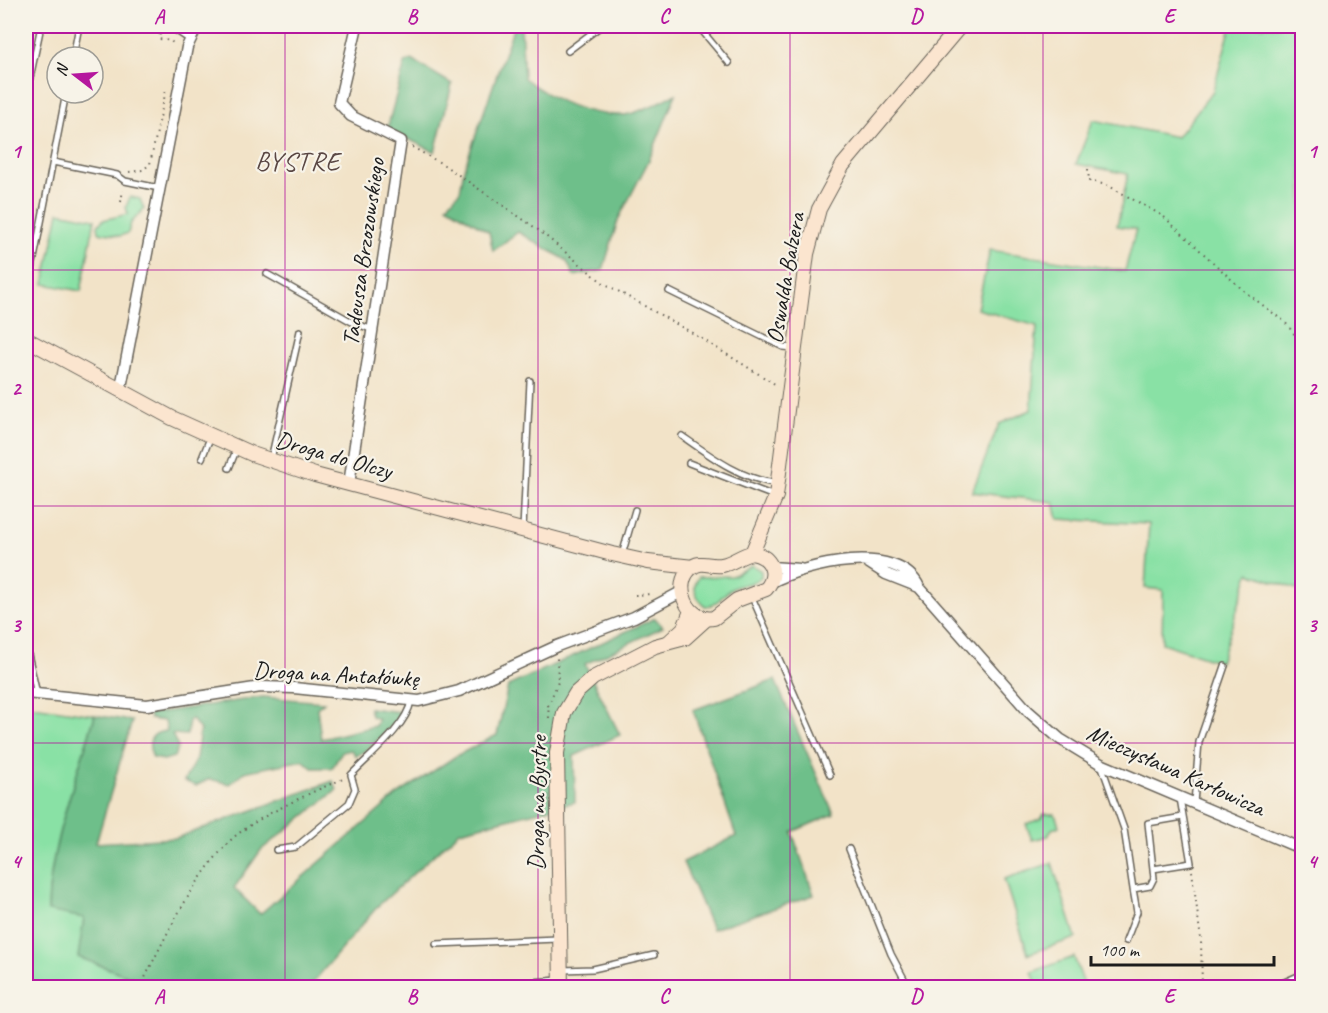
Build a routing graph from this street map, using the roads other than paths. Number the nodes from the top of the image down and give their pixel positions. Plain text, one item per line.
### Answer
1 (41, 26) edge
2 (79, 26) edge
3 (169, 26) edge
4 (197, 26) edge
5 (357, 26) edge
6 (601, 26) edge
7 (698, 26) edge
8 (960, 26) edge
9 (190, 40) junction
10 (75, 45) edge
11 (568, 51) dead end
12 (729, 63) dead end
13 (26, 97) edge
14 (64, 105) edge
15 (53, 162) junction
16 (159, 188) junction
17 (267, 274) dead end
18 (669, 291) dead end
19 (26, 300) edge
20 (373, 330) junction
21 (300, 331) dead end
22 (26, 339) edge
23 (795, 349) junction
24 (530, 381) dead end
25 (118, 389) junction
26 (682, 435) dead end
27 (211, 437) junction
28 (237, 448) junction
29 (202, 458) dead end
30 (270, 460) junction
31 (689, 463) dead end
32 (229, 468) dead end
33 (349, 484) junction
34 (776, 490) junction
35 (634, 510) dead end
36 (522, 531) junction
37 (621, 556) junction
38 (763, 559) junction
39 (650, 562) junction
40 (693, 567) junction
41 (813, 568) junction
42 (770, 583) junction
43 (750, 595) junction
44 (686, 597) junction
45 (706, 619) junction
46 (669, 642) junction
47 (26, 645) edge
48 (1225, 666) dead end
49 (31, 693) edge
50 (411, 701) junction
51 (1101, 764) junction
52 (830, 775) dead end
53 (1180, 798) junction
54 (1194, 804) junction
55 (1183, 818) junction
56 (849, 849) dead end
57 (1302, 849) edge
58 (276, 850) dead end
59 (1153, 869) junction
60 (1133, 890) junction
61 (560, 938) junction
62 (1126, 941) dead end
63 (436, 944) dead end
64 (654, 955) dead end
65 (1302, 977) edge
66 (561, 979) edge
67 (492, 985) dead end
68 (909, 987) edge
69 (1277, 987) edge

1 - 13 lane
2 - 10 lane
3 - 9 lane
4 - 9 street
5 - 20 street, Tadeusza Brzozowskiego
6 - 11 lane
7 - 12 lane
8 - 23 street, Oswalda Balzera
9 - 16 street
14 - 15 lane
15 - 16 lane
15 - 19 lane
16 - 25 street
17 - 20 lane
18 - 23 lane
20 - 33 street, Tadeusza Brzozowskiego
21 - 30 lane
22 - 25 street, Droga do Olczy
23 - 34 street, Oswalda Balzera
24 - 36 lane
25 - 27 street, Droga do Olczy
26 - 34 lane
27 - 28 street, Droga do Olczy
27 - 29 lane
28 - 30 street, Droga do Olczy
28 - 32 lane
30 - 33 street, Droga do Olczy
31 - 34 lane
33 - 36 street, Droga do Olczy
34 - 38 street, Oswalda Balzera
35 - 37 lane
36 - 37 street, Droga do Olczy
37 - 39 street, Droga do Olczy
38 - 40 street, Droga do Olczy
38 - 41 street, Mieczysława Karłowicza
38 - 42 street, Oswalda Balzera
39 - 40 street, Droga do Olczy
39 - 44 street, Droga do Olczy
40 - 44 street, Droga na Bystre
41 - 42 street, Mieczysława Karłowicza
41 - 51 street, Mieczysława Karłowicza
42 - 43 street, Droga na Bystre
43 - 45 street, Droga na Bystre
43 - 52 lane
44 - 45 street, Droga do Olczy
44 - 46 street, Droga na Bystre
44 - 50 street, Droga na Antałówkę
45 - 46 street, Droga na Bystre
46 - 61 street, Droga na Bystre
47 - 49 lane
48 - 54 lane
49 - 50 street, Droga na Antałówkę
50 - 58 lane
51 - 53 street, Mieczysława Karłowicza
51 - 60 lane
53 - 54 street, Mieczysława Karłowicza
53 - 55 lane
54 - 57 street, Mieczysława Karłowicza
55 - 59 lane
55 - 59 lane
56 - 68 lane
59 - 60 lane
60 - 62 lane
61 - 63 lane
61 - 66 street, Droga na Bystre
64 - 66 lane
65 - 69 street
66 - 67 lane

